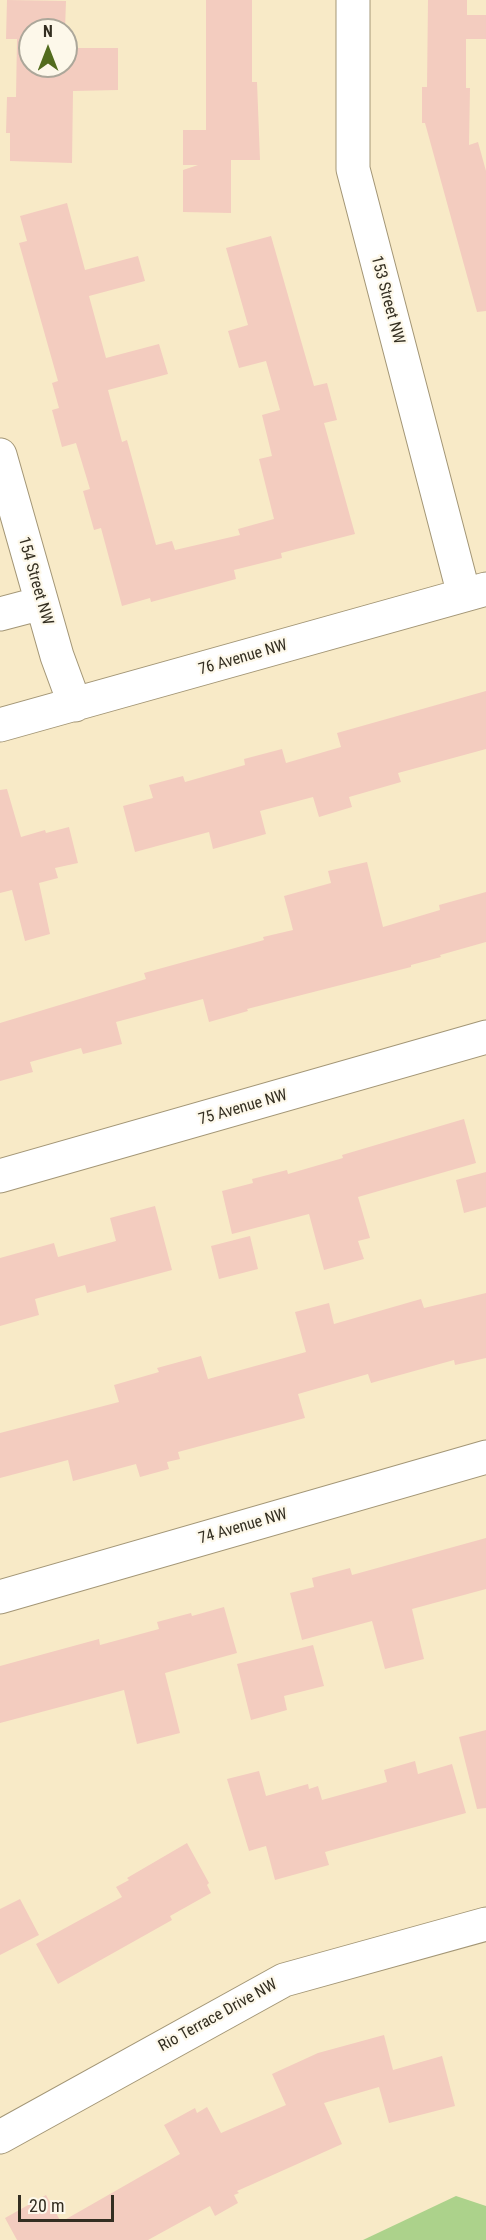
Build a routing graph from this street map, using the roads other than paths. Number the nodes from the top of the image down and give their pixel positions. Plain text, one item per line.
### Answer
1 (353, 0) edge
2 (0, 455) edge
3 (475, 592) edge
4 (42, 603) junction
5 (0, 614) edge
6 (75, 705) junction
7 (0, 726) edge
8 (486, 1037) edge
9 (0, 1176) edge
10 (486, 1457) edge
11 (0, 1597) edge
12 (486, 1924) edge
13 (0, 2137) edge

1 - 3 street, 153 Street NW
2 - 4 street, 154 Street NW
3 - 6 street, 76 Avenue NW
4 - 5 street
4 - 6 street, 154 Street NW
6 - 7 street, 76 Avenue NW
8 - 9 street, 75 Avenue NW
10 - 11 street, 74 Avenue NW
12 - 13 street, Rio Terrace Drive NW

